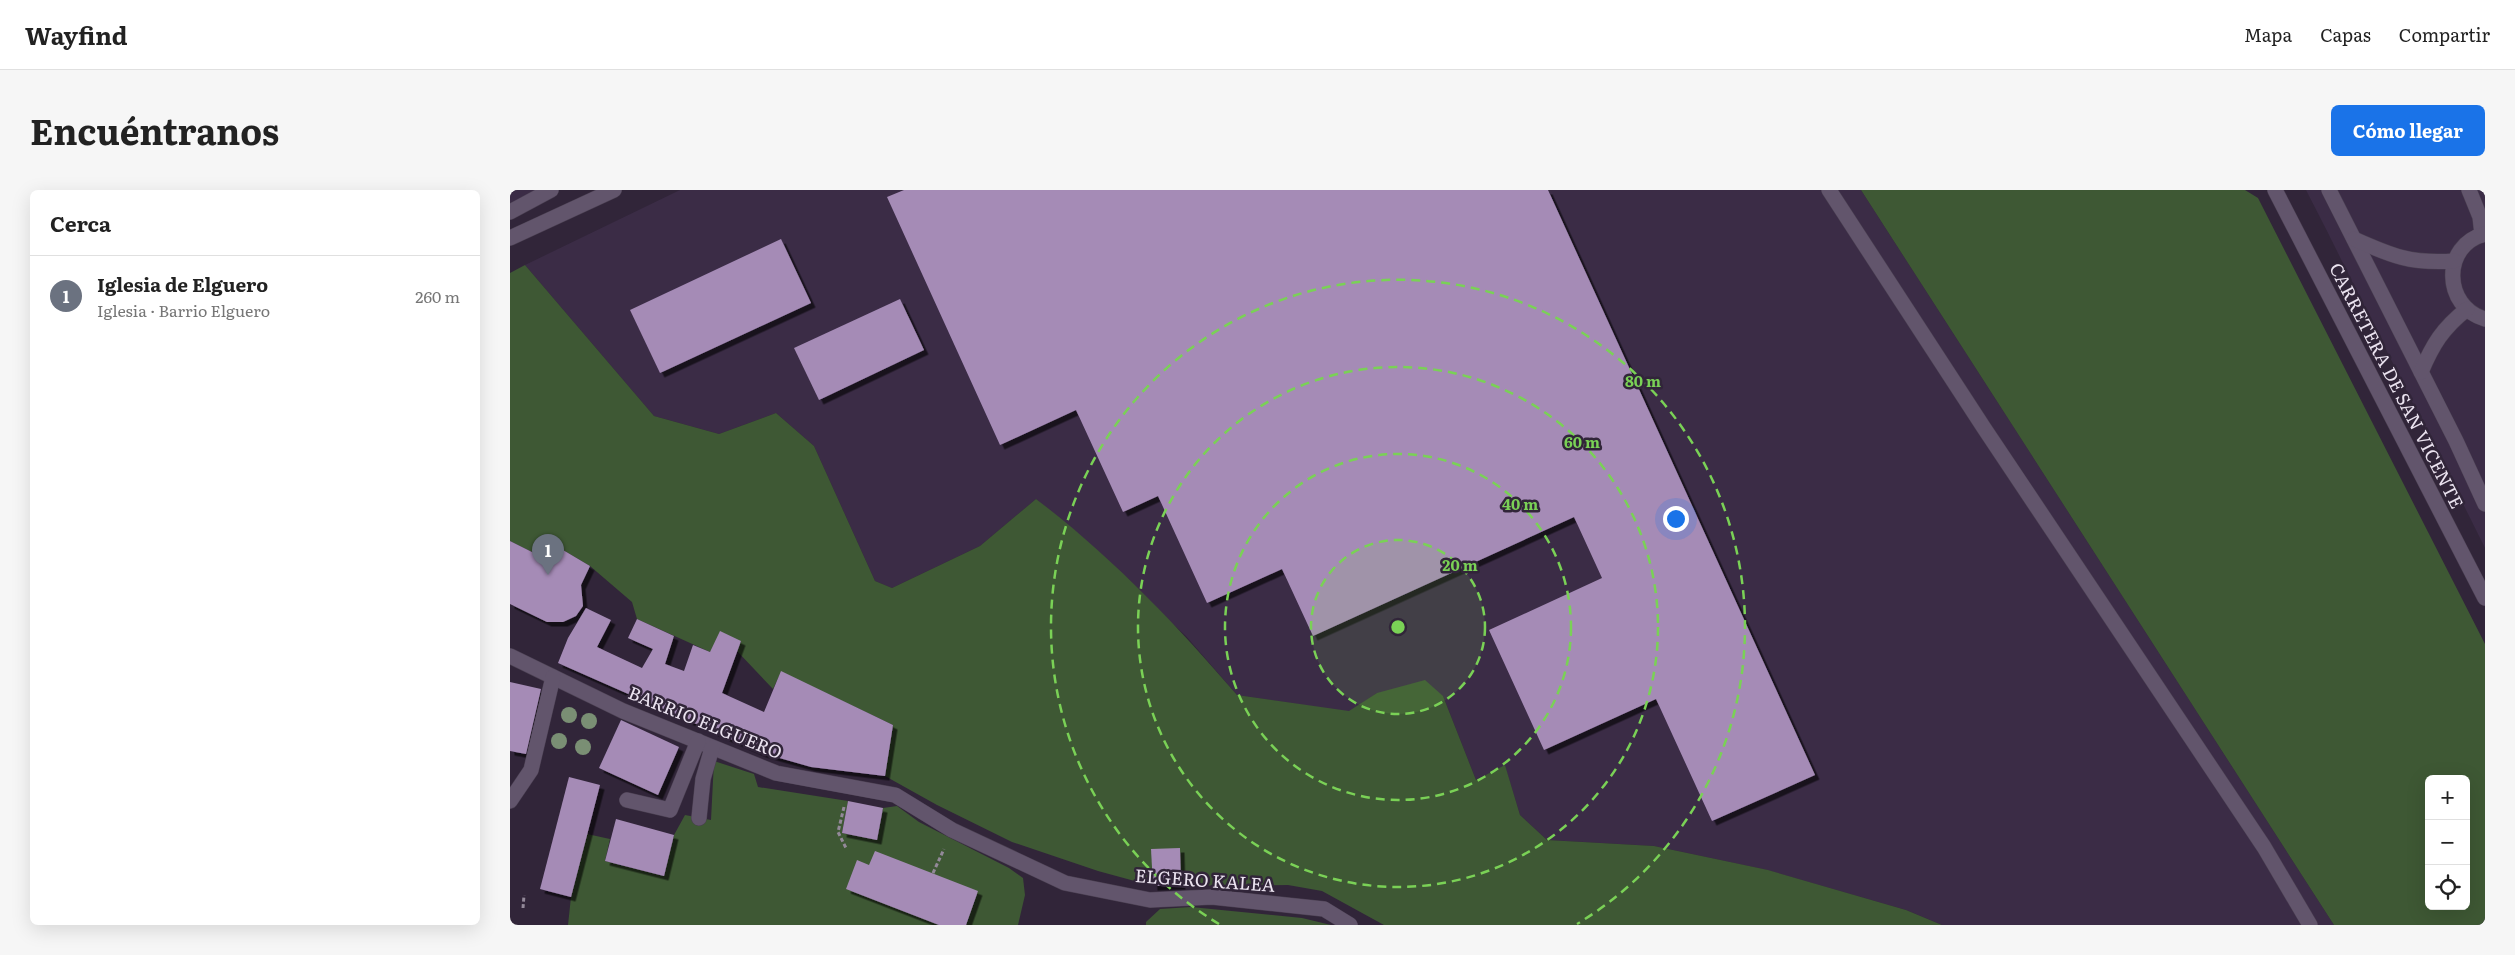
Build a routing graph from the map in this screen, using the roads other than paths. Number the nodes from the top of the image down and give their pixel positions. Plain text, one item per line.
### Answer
1 (551, 190) edge
2 (614, 190) edge
3 (1829, 190) edge
4 (2275, 190) edge
5 (2329, 190) edge
6 (2469, 190) edge
7 (510, 212) edge
8 (2484, 234) edge
9 (510, 238) edge
10 (2354, 240) junction
11 (2454, 261) junction
12 (2467, 309) junction
13 (2485, 319) edge
14 (2421, 372) junction
15 (2485, 504) edge
16 (2485, 598) edge
17 (510, 656) edge
18 (553, 677) junction
19 (698, 741) junction
20 (712, 748) junction
21 (895, 795) joint
22 (627, 800) dead end
23 (510, 802) edge
24 (699, 818) dead end
25 (1350, 925) edge
26 (2310, 925) edge

1 - 7 street
2 - 9 street
3 - 26 street
4 - 16 street, CARRETERA DE SAN VICENTE
5 - 10 street
6 - 8 street
8 - 11 street
10 - 11 street
10 - 14 street
11 - 12 street
12 - 13 street
12 - 14 street
14 - 15 street
17 - 18 street, BARRIO ELGUERO
18 - 19 street, BARRIO ELGUERO
18 - 23 street
19 - 20 street, BARRIO ELGUERO
19 - 22 street
20 - 21 street, BARRIO ELGUERO
20 - 24 street
21 - 25 street, ELGERO KALEA

